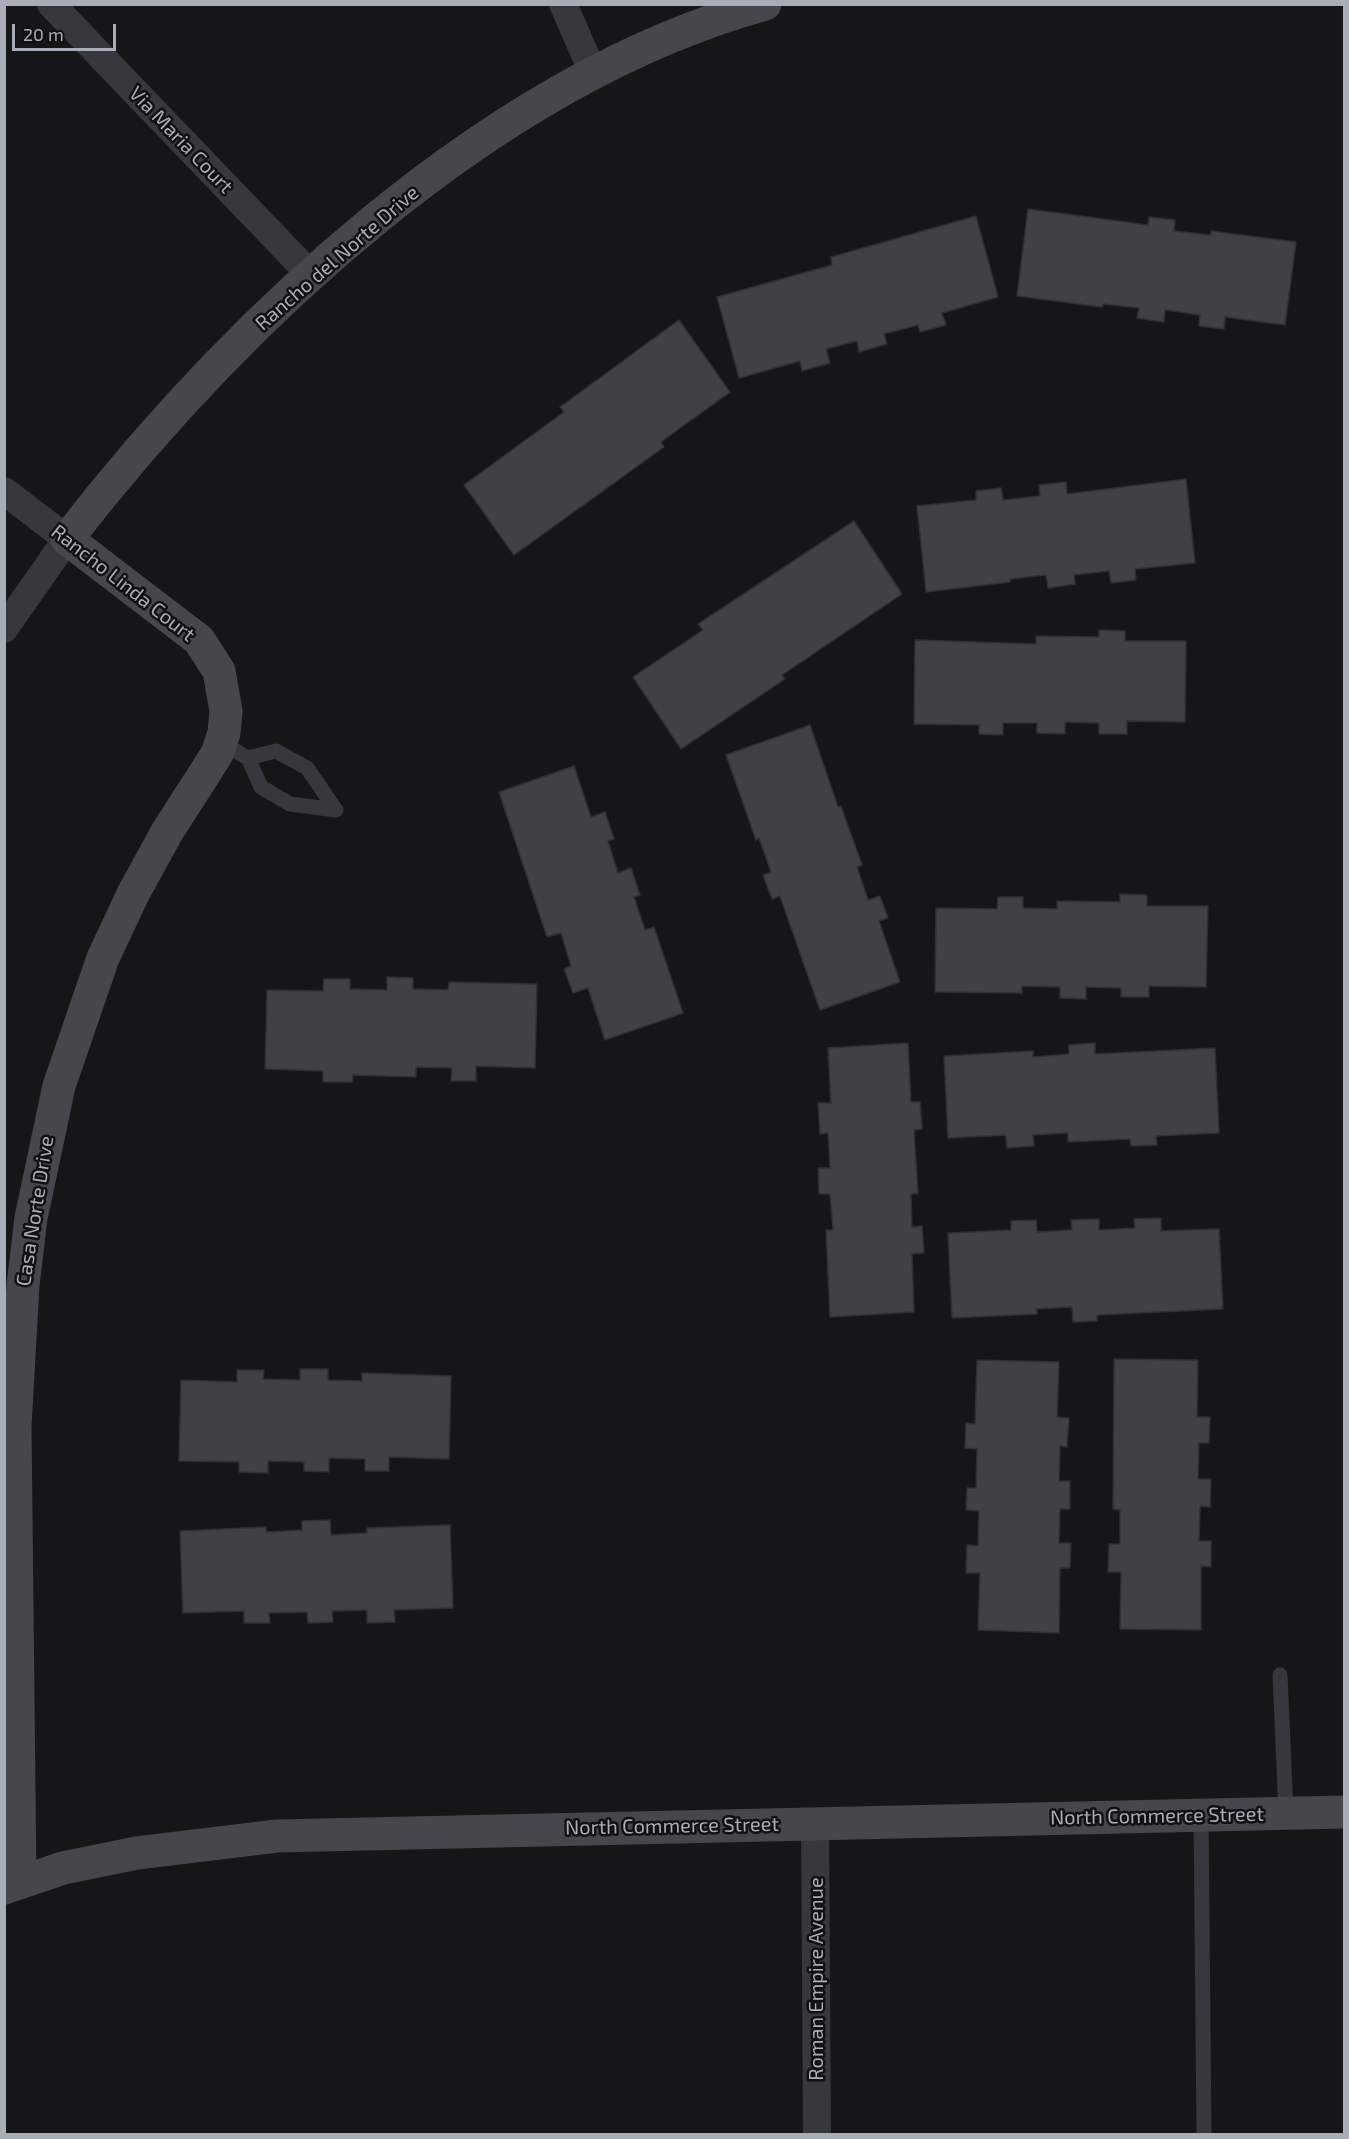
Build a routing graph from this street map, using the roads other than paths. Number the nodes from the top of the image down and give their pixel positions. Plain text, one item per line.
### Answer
1 (51, 4) edge
2 (562, 4) edge
3 (765, 4) edge
4 (594, 75) junction
5 (311, 275) junction
6 (4, 491) edge
7 (67, 539) junction
8 (4, 629) edge
9 (224, 688) joint
10 (234, 750) junction
11 (1280, 1675) dead end
12 (1344, 1812) edge
13 (1286, 1813) junction
14 (1201, 1815) junction
15 (815, 1823) junction
16 (12, 1885) edge
17 (817, 2134) edge
18 (1204, 2134) edge

1 - 5 street, Via Maria Court
2 - 4 street
3 - 4 street, Rancho del Norte Drive
4 - 5 street, Rancho del Norte Drive
5 - 7 street, Rancho del Norte Drive
6 - 7 street, Rancho Linda Court
7 - 8 street, Rancho del Norte Drive
7 - 9 street, Rancho Linda Court
9 - 10 street, Casa Norte Drive
10 - 10 lane
10 - 16 street, Casa Norte Drive
11 - 13 lane
12 - 13 street, North Commerce Street
13 - 14 street, North Commerce Street
14 - 15 street, North Commerce Street
14 - 18 lane
15 - 16 street, North Commerce Street
15 - 17 street, Roman Empire Avenue

